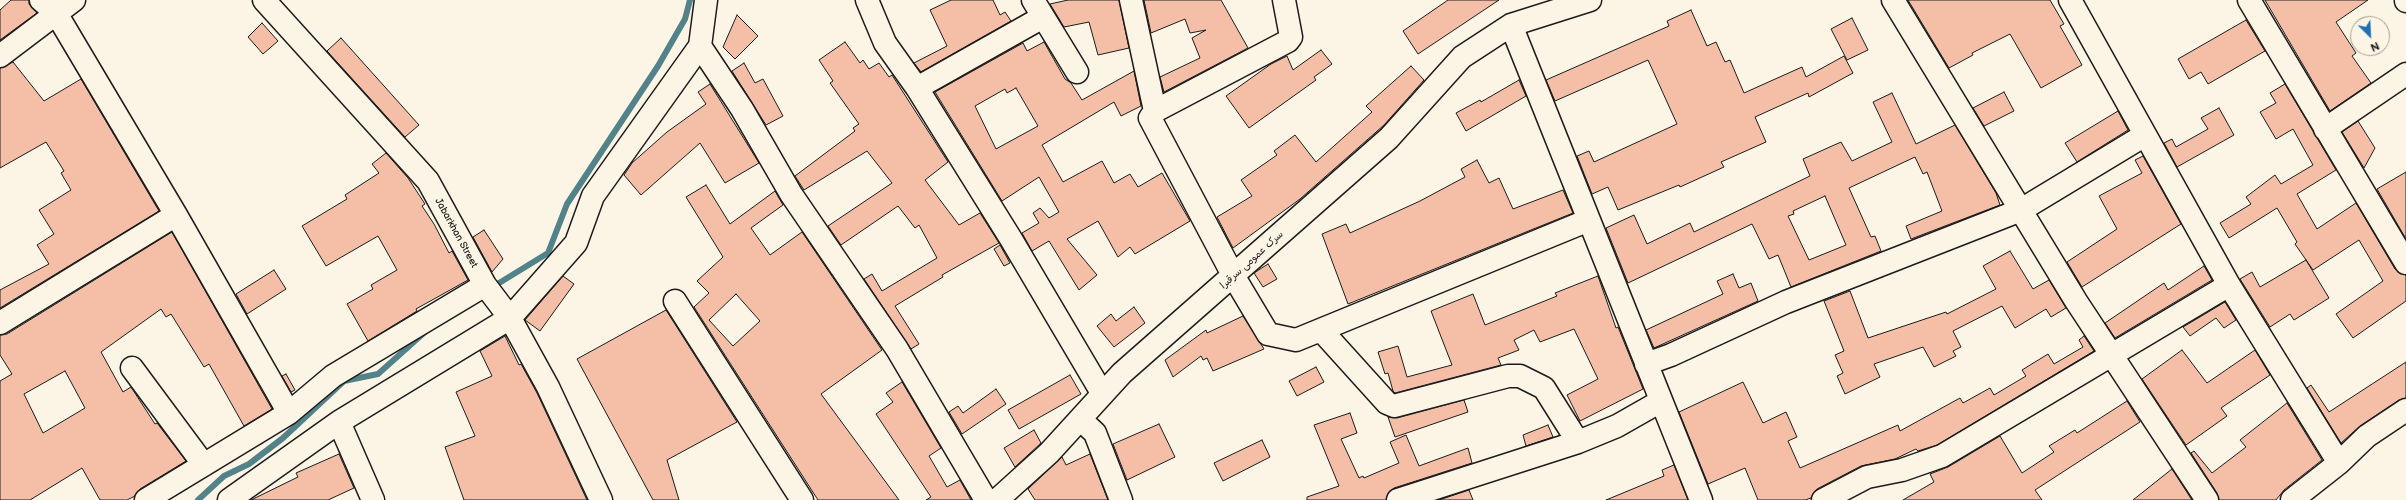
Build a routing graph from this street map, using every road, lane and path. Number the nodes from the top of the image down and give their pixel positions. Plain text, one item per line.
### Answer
1 (74, 0) edge
2 (264, 0) edge
3 (706, 0) edge
4 (867, 0) edge
5 (1131, 0) edge
6 (1284, 0) edge
7 (1590, 0) edge
8 (1894, 0) edge
9 (2070, 0) edge
10 (2249, 0) edge
11 (48, 6) edge
12 (1038, 8) edge
13 (1511, 25) junction
14 (700, 46) junction
15 (0, 56) edge
16 (1077, 72) dead end
17 (2406, 74) edge
18 (917, 88) junction
19 (1155, 112) junction
20 (2325, 129) junction
21 (2145, 135) junction
22 (2021, 210) junction
23 (176, 215) junction
24 (1589, 220) junction
25 (2406, 263) edge
26 (1234, 277) junction
27 (485, 284) junction
28 (2229, 285) junction
29 (675, 301) dead end
30 (510, 318) junction
31 (0, 323) edge
32 (1321, 330) junction
33 (2112, 354) junction
34 (1646, 364) junction
35 (132, 368) dead end
36 (1102, 393) junction
37 (1661, 401) junction
38 (2406, 410) edge
39 (289, 413) junction
40 (1080, 419) junction
41 (339, 422) junction
42 (1578, 442) junction
43 (2339, 463) junction
44 (204, 465) junction
45 (239, 497) edge
46 (146, 500) edge
47 (373, 500) edge
48 (600, 500) edge
49 (802, 500) edge
50 (986, 500) edge
51 (997, 500) edge
52 (1121, 500) edge
53 (1398, 500) edge
54 (1701, 500) edge
55 (1823, 500) edge
56 (2207, 500) edge
57 (2292, 500) edge

1 - 11 street
2 - 27 street, Jabarkhan Street
3 - 14 street
4 - 18 street
5 - 19 street
6 - 19 street
7 - 13 street, سرک عمومی سرقبرا
8 - 22 street
9 - 21 street
10 - 20 street
11 - 15 street
11 - 23 street
12 - 16 street
12 - 18 street
13 - 24 street
13 - 26 street, سرک عمومی سرقبرا
14 - 30 street
14 - 50 street
17 - 20 street
18 - 36 street
19 - 26 street
20 - 25 street
21 - 22 street
21 - 28 street
22 - 33 street
22 - 34 street
23 - 31 street
23 - 39 street
24 - 32 street
24 - 34 street
26 - 32 street
26 - 36 street, سرک عمومی سرقبرا
27 - 30 street, Jabarkhan Street
27 - 39 street
28 - 33 street
28 - 43 street
29 - 49 street
30 - 41 street
30 - 48 street, Jabarkhan Street
32 - 42 street
33 - 55 street
33 - 56 street
34 - 37 street
35 - 44 street
36 - 40 street, سرک عمومی سرقبرا
37 - 42 street
37 - 54 street
38 - 43 street
39 - 44 street
40 - 51 street, سرک عمومی سرقبرا
40 - 52 street
41 - 45 street
41 - 47 street
42 - 53 street
43 - 57 street
44 - 46 street

